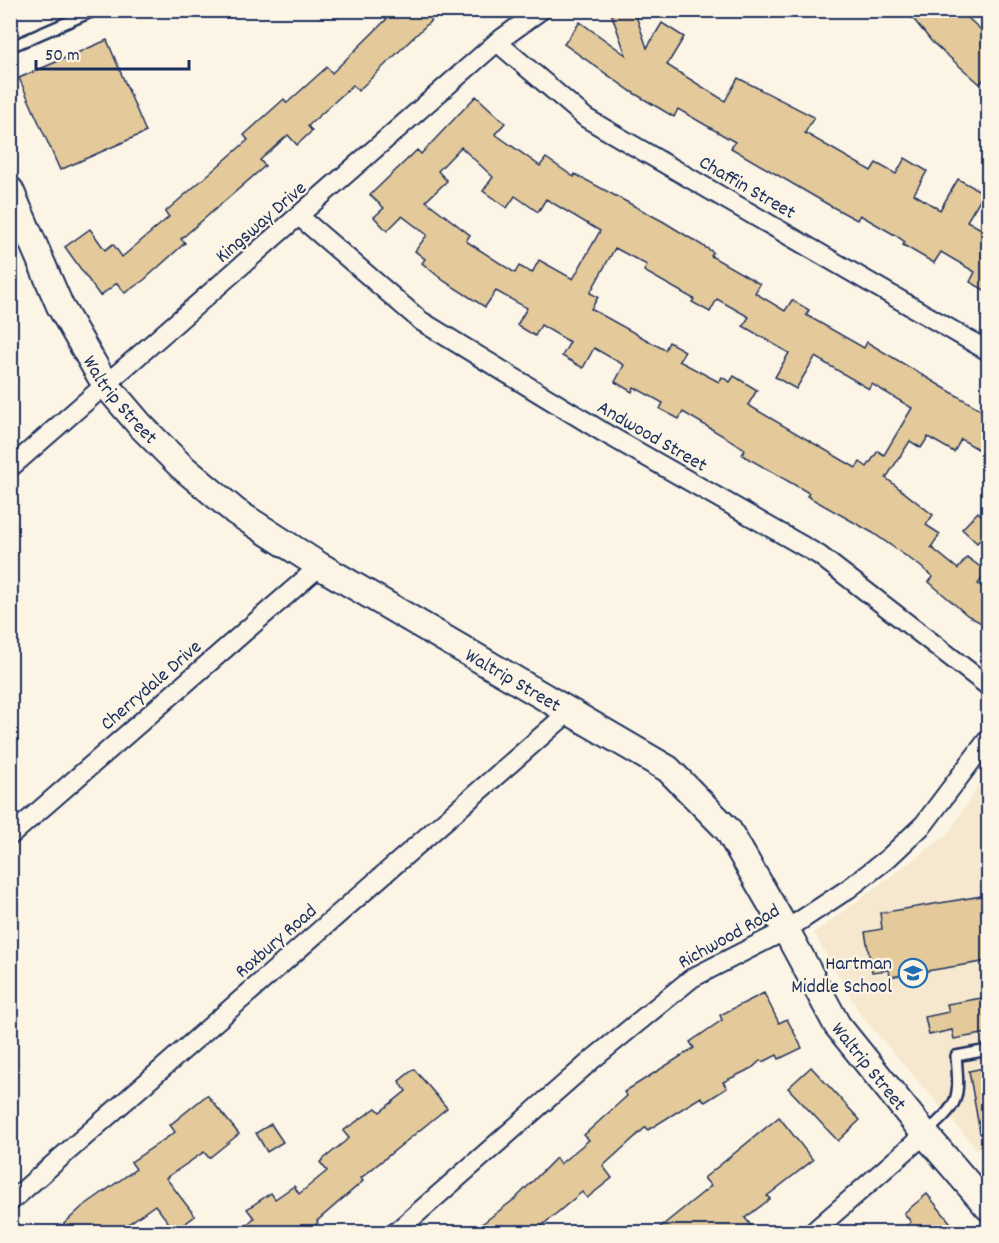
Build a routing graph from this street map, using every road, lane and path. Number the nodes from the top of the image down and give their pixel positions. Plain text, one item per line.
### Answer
1 (541, 10) edge
2 (91, 12) dead end
3 (497, 42) junction
4 (10, 47) edge
5 (10, 190) edge
6 (300, 217) junction
7 (988, 351) edge
8 (105, 384) junction
9 (10, 468) edge
10 (320, 566) junction
11 (988, 686) edge
12 (569, 712) junction
13 (988, 739) edge
14 (10, 836) edge
15 (786, 930) junction
16 (988, 1050) edge
17 (925, 1134) junction
18 (10, 1203) edge
19 (988, 1207) edge
20 (396, 1233) edge
21 (813, 1233) edge

1 - 3 street, Kingsway Drive
2 - 4 lane
3 - 6 street, Kingsway Drive
3 - 7 street, Chaffin Street
5 - 8 street, Waltrip Street
6 - 8 street, Kingsway Drive
6 - 11 street, Andwood Street
8 - 9 street, Kingsway Drive
8 - 10 street, Waltrip Street
10 - 12 street, Waltrip Street
10 - 14 street, Cherrydale Drive
12 - 15 street, Waltrip Street
12 - 18 street, Roxbury Road
13 - 15 street, Richwood Road
15 - 17 street, Waltrip Street
15 - 20 street, Richwood Road
16 - 17 lane
17 - 19 street, Waltrip Street
17 - 21 street

